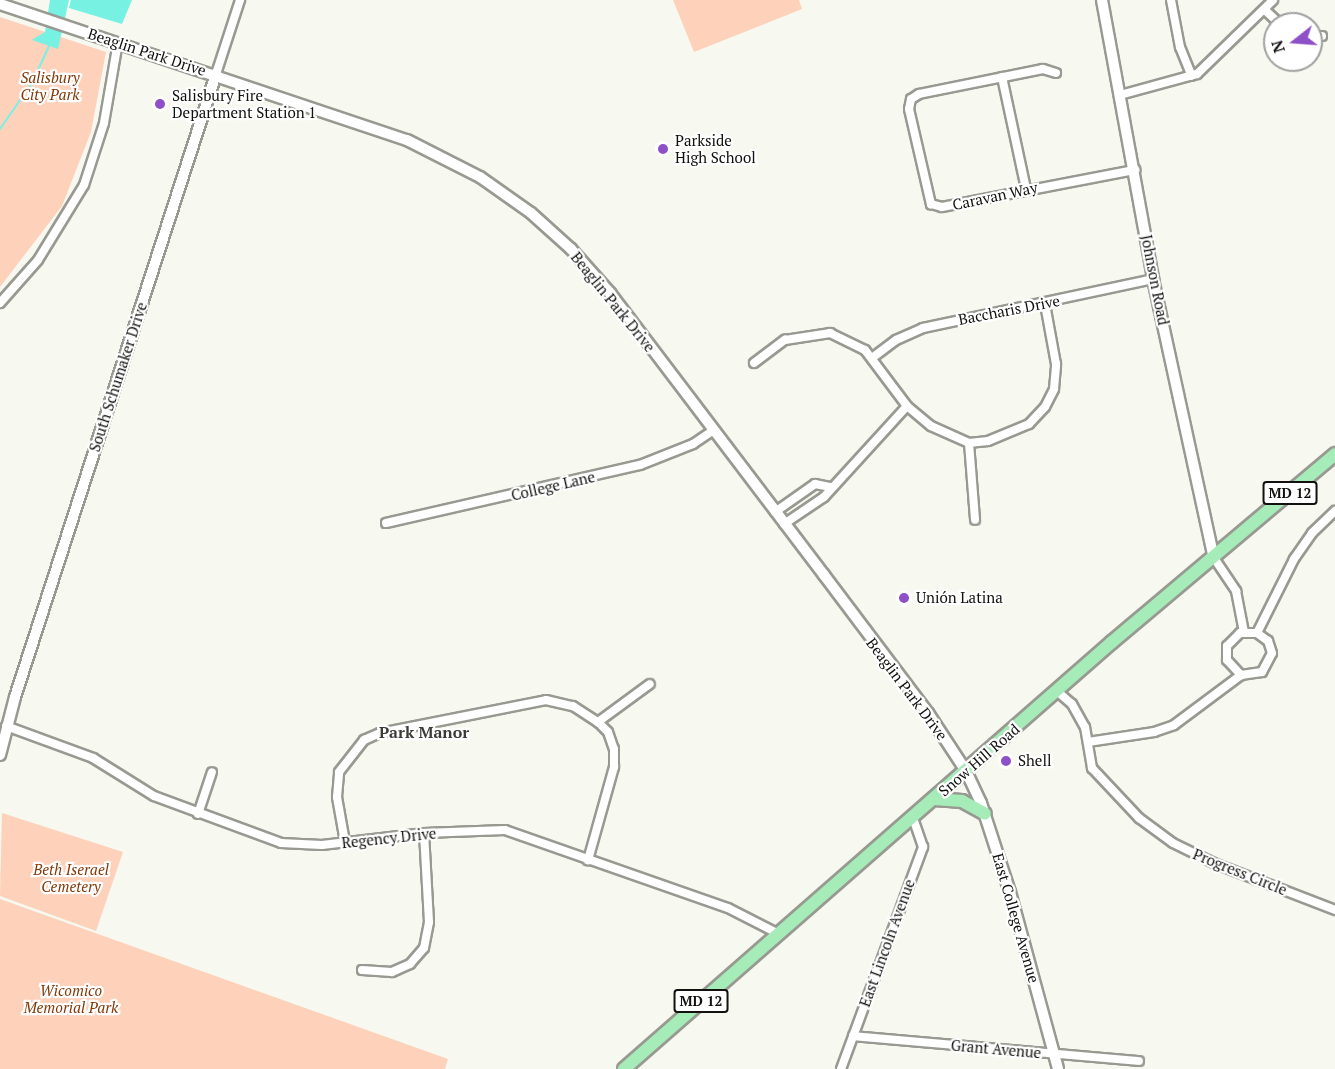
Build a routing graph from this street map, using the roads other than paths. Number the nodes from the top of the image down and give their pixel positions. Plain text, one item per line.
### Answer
1 (240, 0) edge
2 (1102, 0) edge
3 (1171, 0) edge
4 (1273, 0) edge
5 (0, 4) edge
6 (1266, 11) joint
7 (118, 42) junction
8 (1056, 73) dead end
9 (216, 75) junction
10 (1192, 76) junction
11 (1002, 77) junction
12 (1120, 95) junction
13 (1136, 170) junction
14 (1026, 189) junction
15 (1154, 279) junction
16 (0, 303) edge
17 (1045, 304) junction
18 (872, 358) junction
19 (754, 363) dead end
20 (907, 406) junction
21 (714, 430) junction
22 (969, 443) junction
23 (1335, 454) edge
24 (830, 487) junction
25 (775, 512) junction
26 (1335, 512) edge
27 (975, 520) dead end
28 (386, 522) dead end
29 (784, 524) junction
30 (1214, 558) junction
31 (1244, 632) junction
32 (1257, 633) junction
33 (1241, 675) junction
34 (650, 684) dead end
35 (1058, 692) junction
36 (598, 722) junction
37 (6, 726) junction
38 (1088, 742) junction
39 (0, 755) edge
40 (966, 771) junction
41 (212, 772) dead end
42 (934, 799) junction
43 (198, 814) junction
44 (985, 814) junction
45 (913, 818) junction
46 (424, 833) junction
47 (345, 842) junction
48 (588, 860) junction
49 (1335, 910) edge
50 (777, 933) junction
51 (362, 970) dead end
52 (853, 1036) junction
53 (1054, 1054) junction
54 (1139, 1061) dead end
55 (624, 1069) edge
56 (842, 1069) edge
57 (1058, 1069) edge

1 - 9 street, South Schumaker Drive
2 - 12 main road, Johnson Road
3 - 10 street
4 - 6 street
5 - 7 main road, Beaglin Park Drive
6 - 10 street
7 - 9 main road, Beaglin Park Drive
7 - 16 street
8 - 11 street, Caravan Way
9 - 21 main road, Beaglin Park Drive
9 - 37 main road, South Schumaker Drive
10 - 12 street
11 - 14 street
11 - 14 street, Caravan Way
12 - 13 main road, Johnson Road
13 - 14 street, Caravan Way
13 - 15 main road, Johnson Road
15 - 17 street, Baccharis Drive
15 - 30 main road, Johnson Road
17 - 18 street, Baccharis Drive
17 - 22 street
18 - 19 street
18 - 20 street
20 - 22 street
20 - 24 street
21 - 25 main road, Beaglin Park Drive
21 - 28 street, College Lane
22 - 27 street
23 - 30 main road, Snow Hill Road / MD 12
24 - 25 street
24 - 29 street
25 - 29 main road, Beaglin Park Drive
26 - 32 street
29 - 40 main road, Beaglin Park Drive
30 - 31 street
30 - 35 main road, Snow Hill Road / MD 12
31 - 32 street
31 - 33 street
32 - 33 street
33 - 38 street
34 - 36 street
35 - 38 street, Progress Circle
35 - 40 main road, Snow Hill Road / MD 12
36 - 47 street
36 - 48 street
37 - 39 main road, South Schumaker Drive
37 - 43 street, Regency Drive
38 - 49 street, Progress Circle
40 - 42 main road, Snow Hill Road / MD 12
40 - 44 main road, East College Avenue
41 - 43 street
42 - 44 main road
42 - 45 main road, Snow Hill Road / MD 12
43 - 47 street, Regency Drive
44 - 53 main road, East College Avenue
45 - 50 main road, Snow Hill Road / MD 12
45 - 52 street, East Lincoln Avenue
46 - 47 street, Regency Drive
46 - 48 street, Regency Drive
46 - 51 street
48 - 50 street, Regency Drive
50 - 55 main road, Snow Hill Road / MD 12
52 - 53 street, Grant Avenue
52 - 56 street, East Lincoln Avenue
53 - 54 street, Grant Avenue
53 - 57 main road, East College Avenue

